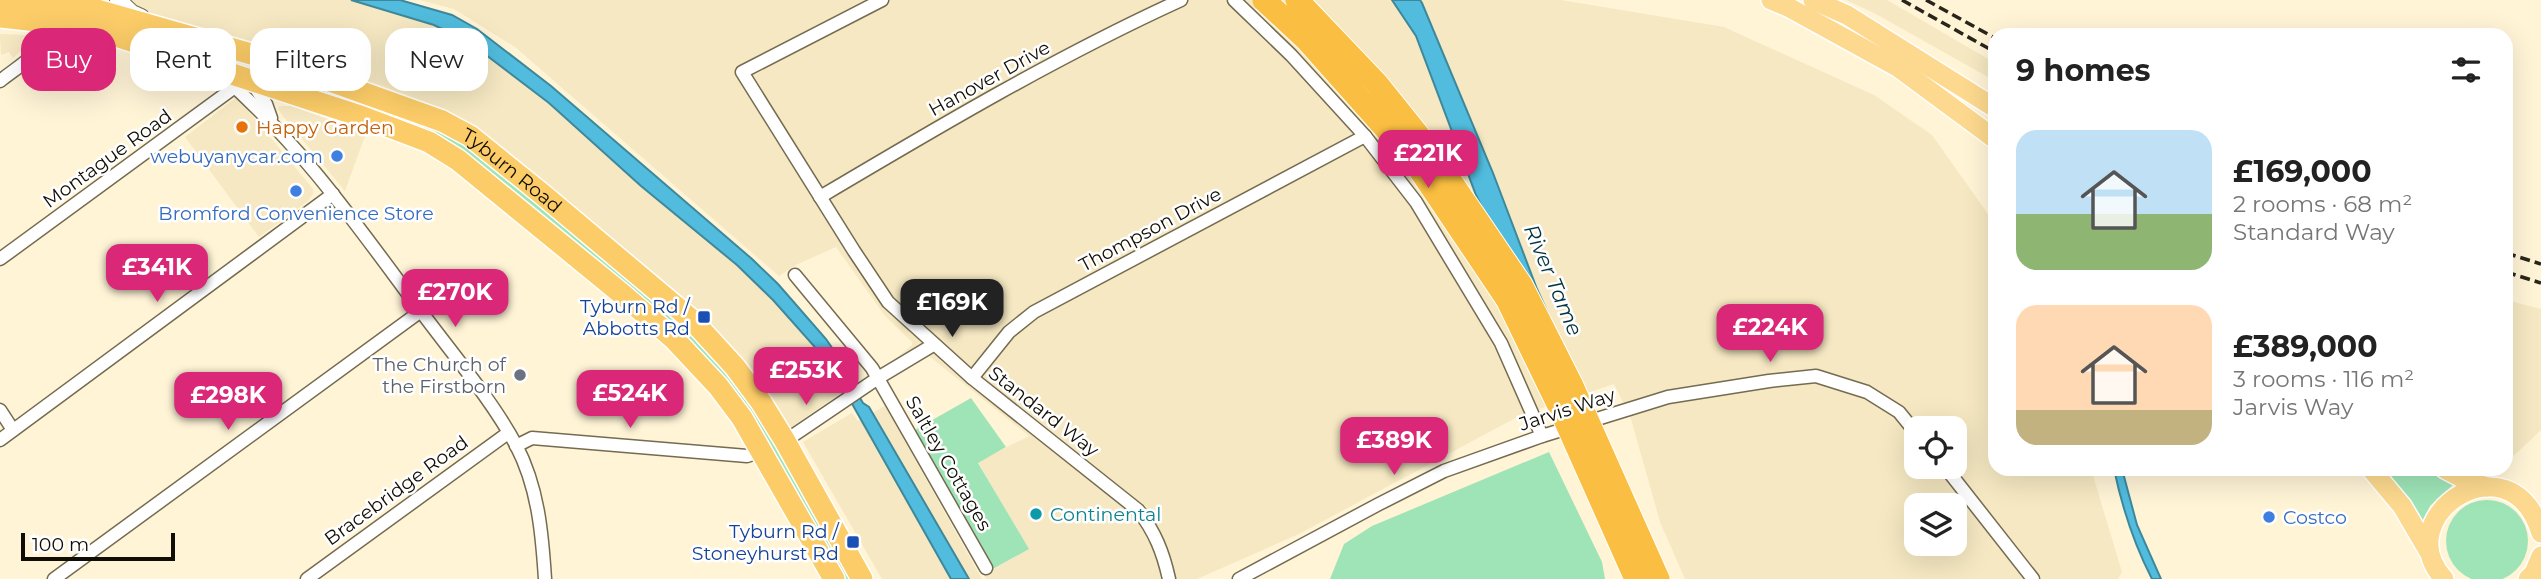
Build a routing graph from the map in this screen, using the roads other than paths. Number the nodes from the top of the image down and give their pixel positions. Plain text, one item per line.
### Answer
1 (118, 0) edge
2 (882, 0) edge
3 (1181, 0) edge
4 (1234, 0) edge
5 (1264, 0) edge
6 (1297, 0) edge
7 (1771, 0) edge
8 (1813, 0) edge
9 (0, 4) edge
10 (95, 5) edge
11 (0, 17) edge
12 (55, 23) junction
13 (161, 28) edge
14 (163, 28) edge
15 (130, 32) edge
16 (130, 40) edge
17 (236, 51) edge
18 (236, 61) edge
19 (236, 80) edge
20 (0, 81) edge
21 (242, 83) junction
22 (250, 84) edge
23 (277, 91) edge
24 (289, 91) edge
25 (266, 104) junction
26 (1988, 104) edge
27 (272, 121) junction
28 (1988, 134) edge
29 (1365, 136) junction
30 (333, 194) junction
31 (820, 197) junction
32 (0, 259) edge
33 (795, 275) dead end
34 (421, 311) junction
35 (933, 345) junction
36 (878, 378) junction
37 (972, 378) junction
38 (0, 410) edge
39 (1904, 418) edge
40 (13, 430) junction
41 (509, 433) junction
42 (1542, 436) junction
43 (0, 440) edge
44 (785, 441) junction
45 (516, 446) junction
46 (761, 451) junction
47 (2377, 476) edge
48 (2458, 476) edge
49 (1955, 479) edge
50 (2488, 487) junction
51 (2539, 526) edge
52 (2431, 556) junction
53 (2541, 556) edge
54 (986, 568) dead end
55 (54, 579) edge
56 (307, 579) edge
57 (545, 579) edge
58 (834, 579) edge
59 (862, 579) edge
60 (1169, 579) edge
61 (1240, 579) edge
62 (1636, 579) edge
63 (1658, 579) edge
64 (2034, 579) edge
65 (2444, 579) edge
66 (2528, 579) edge

1 - 14 street
2 - 31 street, Standard Way
3 - 31 street, Hanover Drive
4 - 29 street
5 - 62 highway, bridge
6 - 63 highway, bridge
7 - 28 main road
8 - 26 main road
9 - 10 highway, Tyburn Road
10 - 13 highway, Tyburn Road
10 - 15 highway
11 - 12 highway, Tyburn Road
12 - 16 highway, Tyburn Road
12 - 20 street
17 - 44 highway, Tyburn Road
18 - 21 highway
19 - 21 highway, Tyburn Road
21 - 22 highway, Tyburn Road
21 - 25 street
21 - 27 street
21 - 32 street, Montague Road
23 - 25 street
24 - 46 highway, Tyburn Road
25 - 27 street
27 - 30 street
29 - 37 street, Thompson Drive
29 - 42 street
30 - 34 street
30 - 40 street
31 - 35 street, Standard Way
33 - 36 street, Saltley Cottages
34 - 41 street
34 - 55 street
35 - 36 street
35 - 37 street, Standard Way
36 - 44 street
36 - 54 street, Saltley Cottages
37 - 60 street, Standard Way
38 - 40 street
39 - 42 street, Jarvis Way
40 - 43 street
41 - 45 street
41 - 56 street, Bracebridge Road
42 - 61 street, Jarvis Way
44 - 59 highway, Tyburn Road
45 - 46 street
45 - 57 street
46 - 58 highway, Tyburn Road
47 - 52 main road
48 - 50 main road
49 - 64 street
50 - 51 main road
50 - 52 main road
52 - 65 main road
53 - 66 main road

